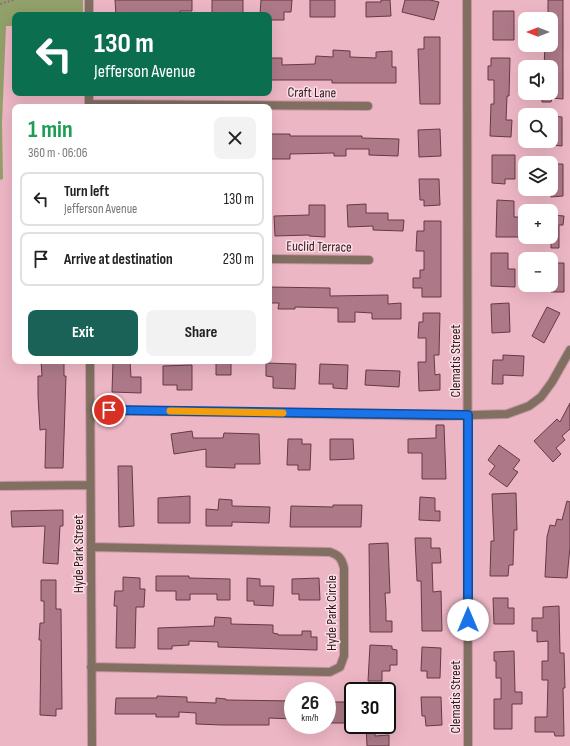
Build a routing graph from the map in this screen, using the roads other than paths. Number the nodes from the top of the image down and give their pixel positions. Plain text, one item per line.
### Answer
1 (89, 0) edge
2 (467, 0) edge
3 (89, 12) edge
4 (272, 106) edge
5 (368, 106) dead end
6 (272, 259) edge
7 (370, 260) dead end
8 (570, 350) edge
9 (90, 364) edge
10 (90, 410) junction
11 (468, 415) junction
12 (90, 485) junction
13 (0, 486) edge
14 (91, 547) junction
15 (91, 668) junction
16 (92, 746) edge
17 (468, 746) edge

1 - 3 street
2 - 11 street, Clematis Street
4 - 5 street, Craft Lane
6 - 7 street, Euclid Terrace
8 - 11 street
9 - 10 street, Hyde Park Street
10 - 11 street
10 - 12 street, Hyde Park Street
11 - 17 street, Clematis Street
12 - 13 street
12 - 14 street, Hyde Park Street
14 - 15 street, Hyde Park Street
14 - 15 street, Hyde Park Circle
15 - 16 street, Hyde Park Street

